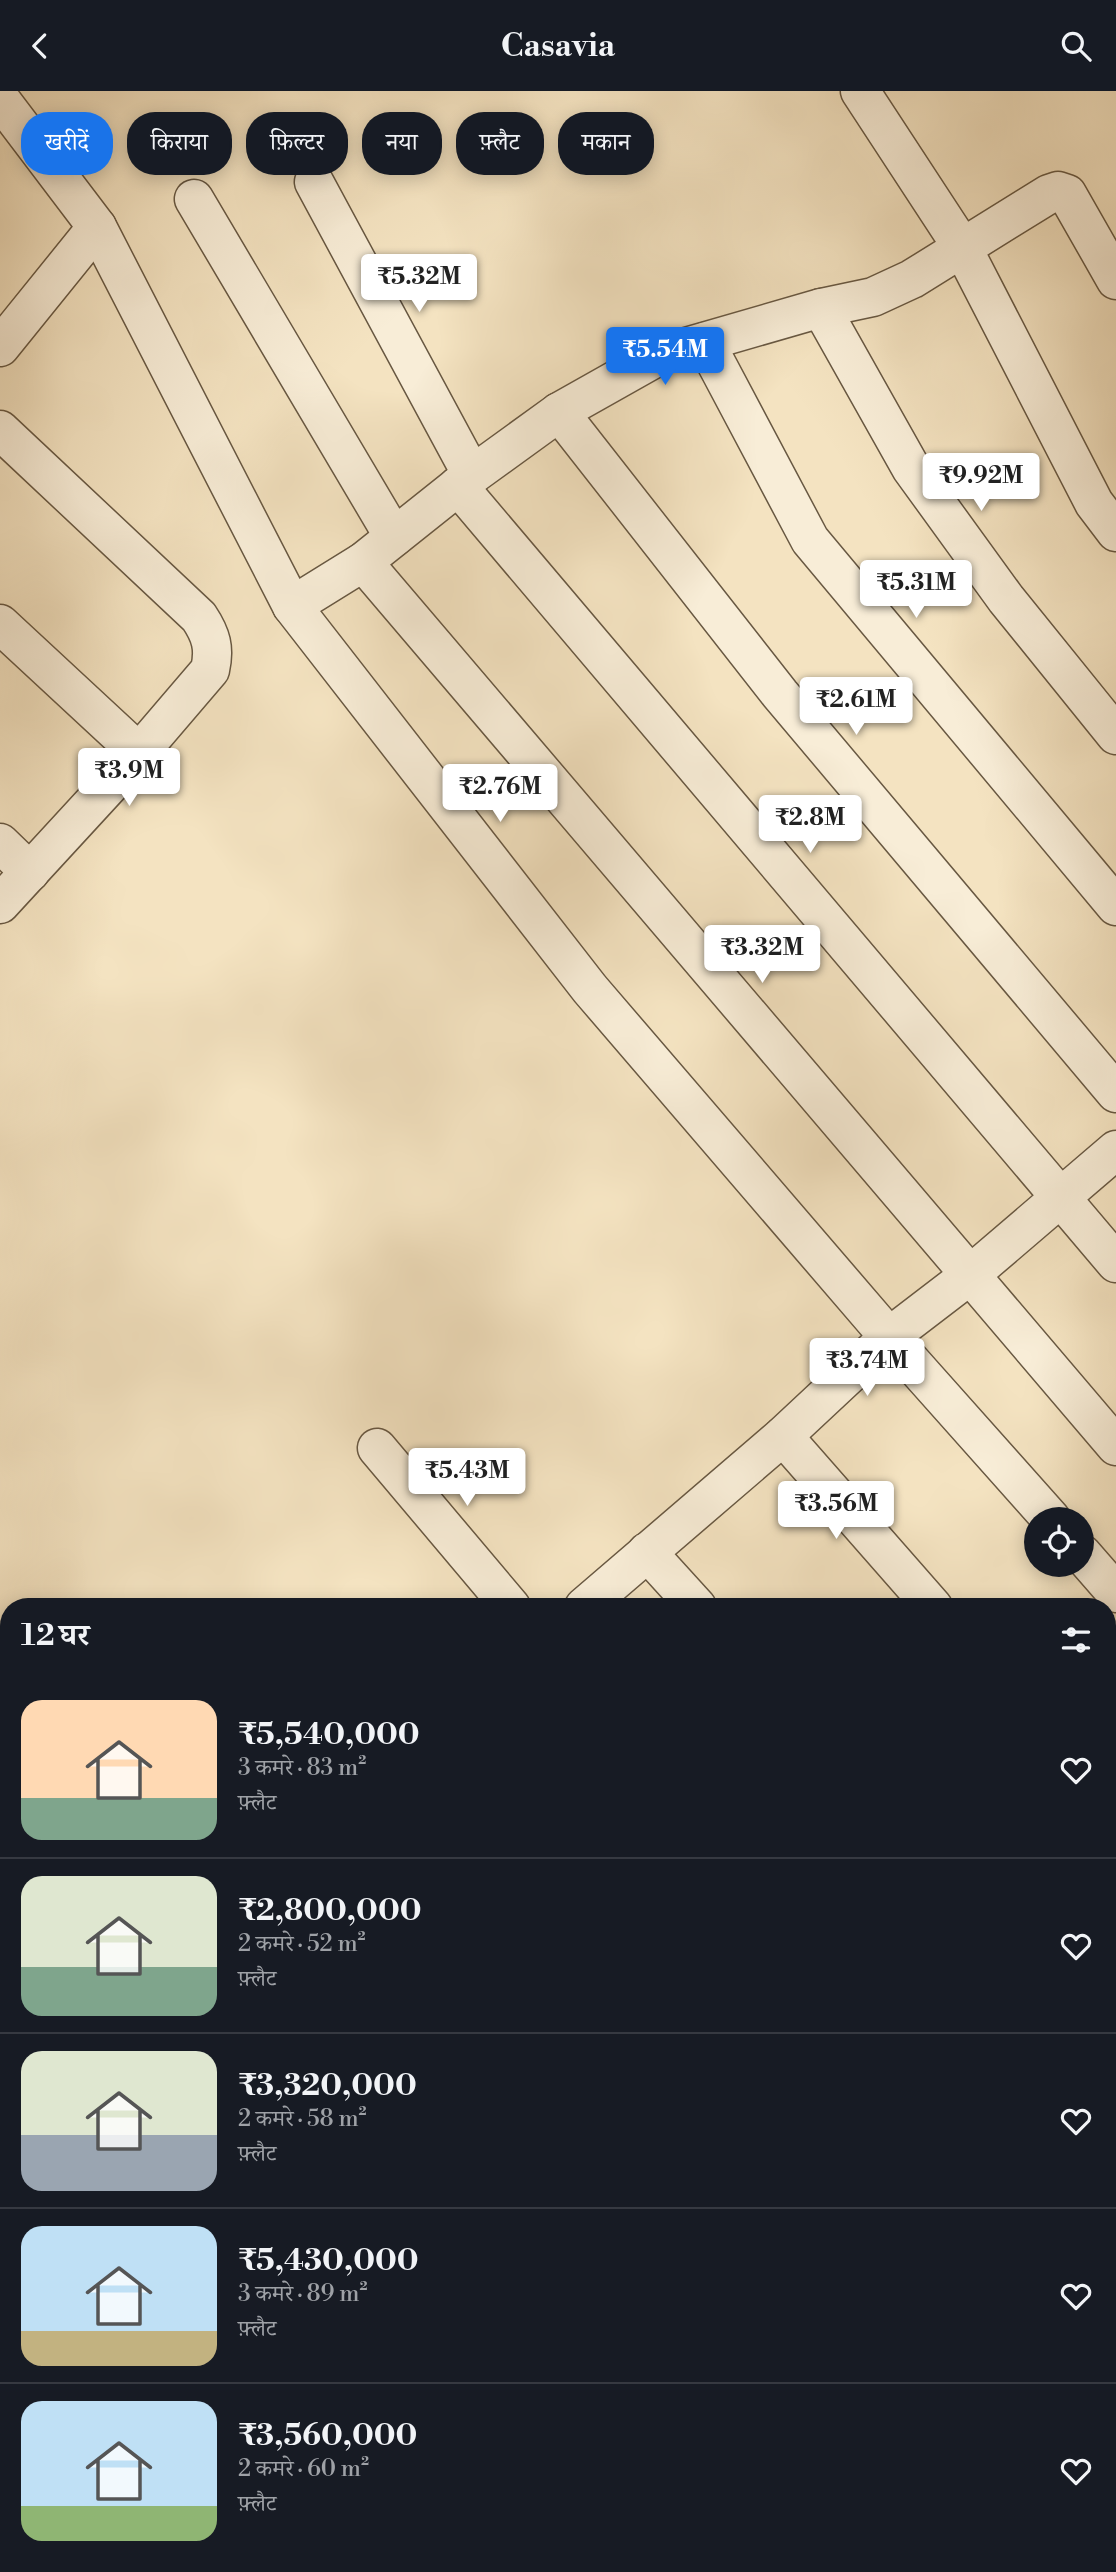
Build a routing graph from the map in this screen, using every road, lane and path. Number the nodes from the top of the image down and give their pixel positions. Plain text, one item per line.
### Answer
1 (860, 91) edge
2 (0, 99) edge
3 (314, 182) dead end
4 (194, 199) dead end
5 (97, 227) junction
6 (962, 247) junction
7 (1116, 280) edge
8 (821, 308) junction
9 (705, 342) junction
10 (0, 347) edge
11 (559, 412) junction
12 (0, 429) edge
13 (465, 481) junction
14 (1116, 532) edge
15 (394, 537) junction
16 (363, 562) junction
17 (292, 606) junction
18 (0, 624) edge
19 (1116, 735) edge
20 (139, 754) junction
21 (0, 842) edge
22 (30, 871) junction
23 (0, 904) edge
24 (1116, 906) edge
25 (1116, 1093) edge
26 (1116, 1150) edge
27 (1061, 1198) junction
28 (1116, 1263) edge
29 (970, 1275) junction
30 (890, 1337) junction
31 (783, 1436) junction
32 (1116, 1446) edge
33 (377, 1448) dead end
34 (1040, 1507) edge
35 (647, 1552) junction
36 (1094, 1567) edge
37 (1116, 1593) edge
38 (503, 1598) edge
39 (594, 1598) edge
40 (689, 1598) edge
41 (925, 1598) edge

1 - 6 street
2 - 5 street
3 - 13 street
4 - 15 street
5 - 10 street
5 - 17 street
6 - 7 street
6 - 8 street
6 - 14 street
8 - 9 street
8 - 19 street
9 - 11 street
9 - 24 street
11 - 13 street
11 - 25 street
12 - 20 street
13 - 15 street
13 - 27 street
15 - 16 street
16 - 17 street
16 - 29 street
17 - 30 street
18 - 20 street
20 - 22 street
21 - 22 street
22 - 23 street
26 - 27 street
27 - 28 street
27 - 29 street
29 - 30 street
29 - 32 street
30 - 31 street
30 - 34 street
31 - 35 street
31 - 41 street
33 - 38 street
35 - 39 street
35 - 40 street
36 - 37 street

